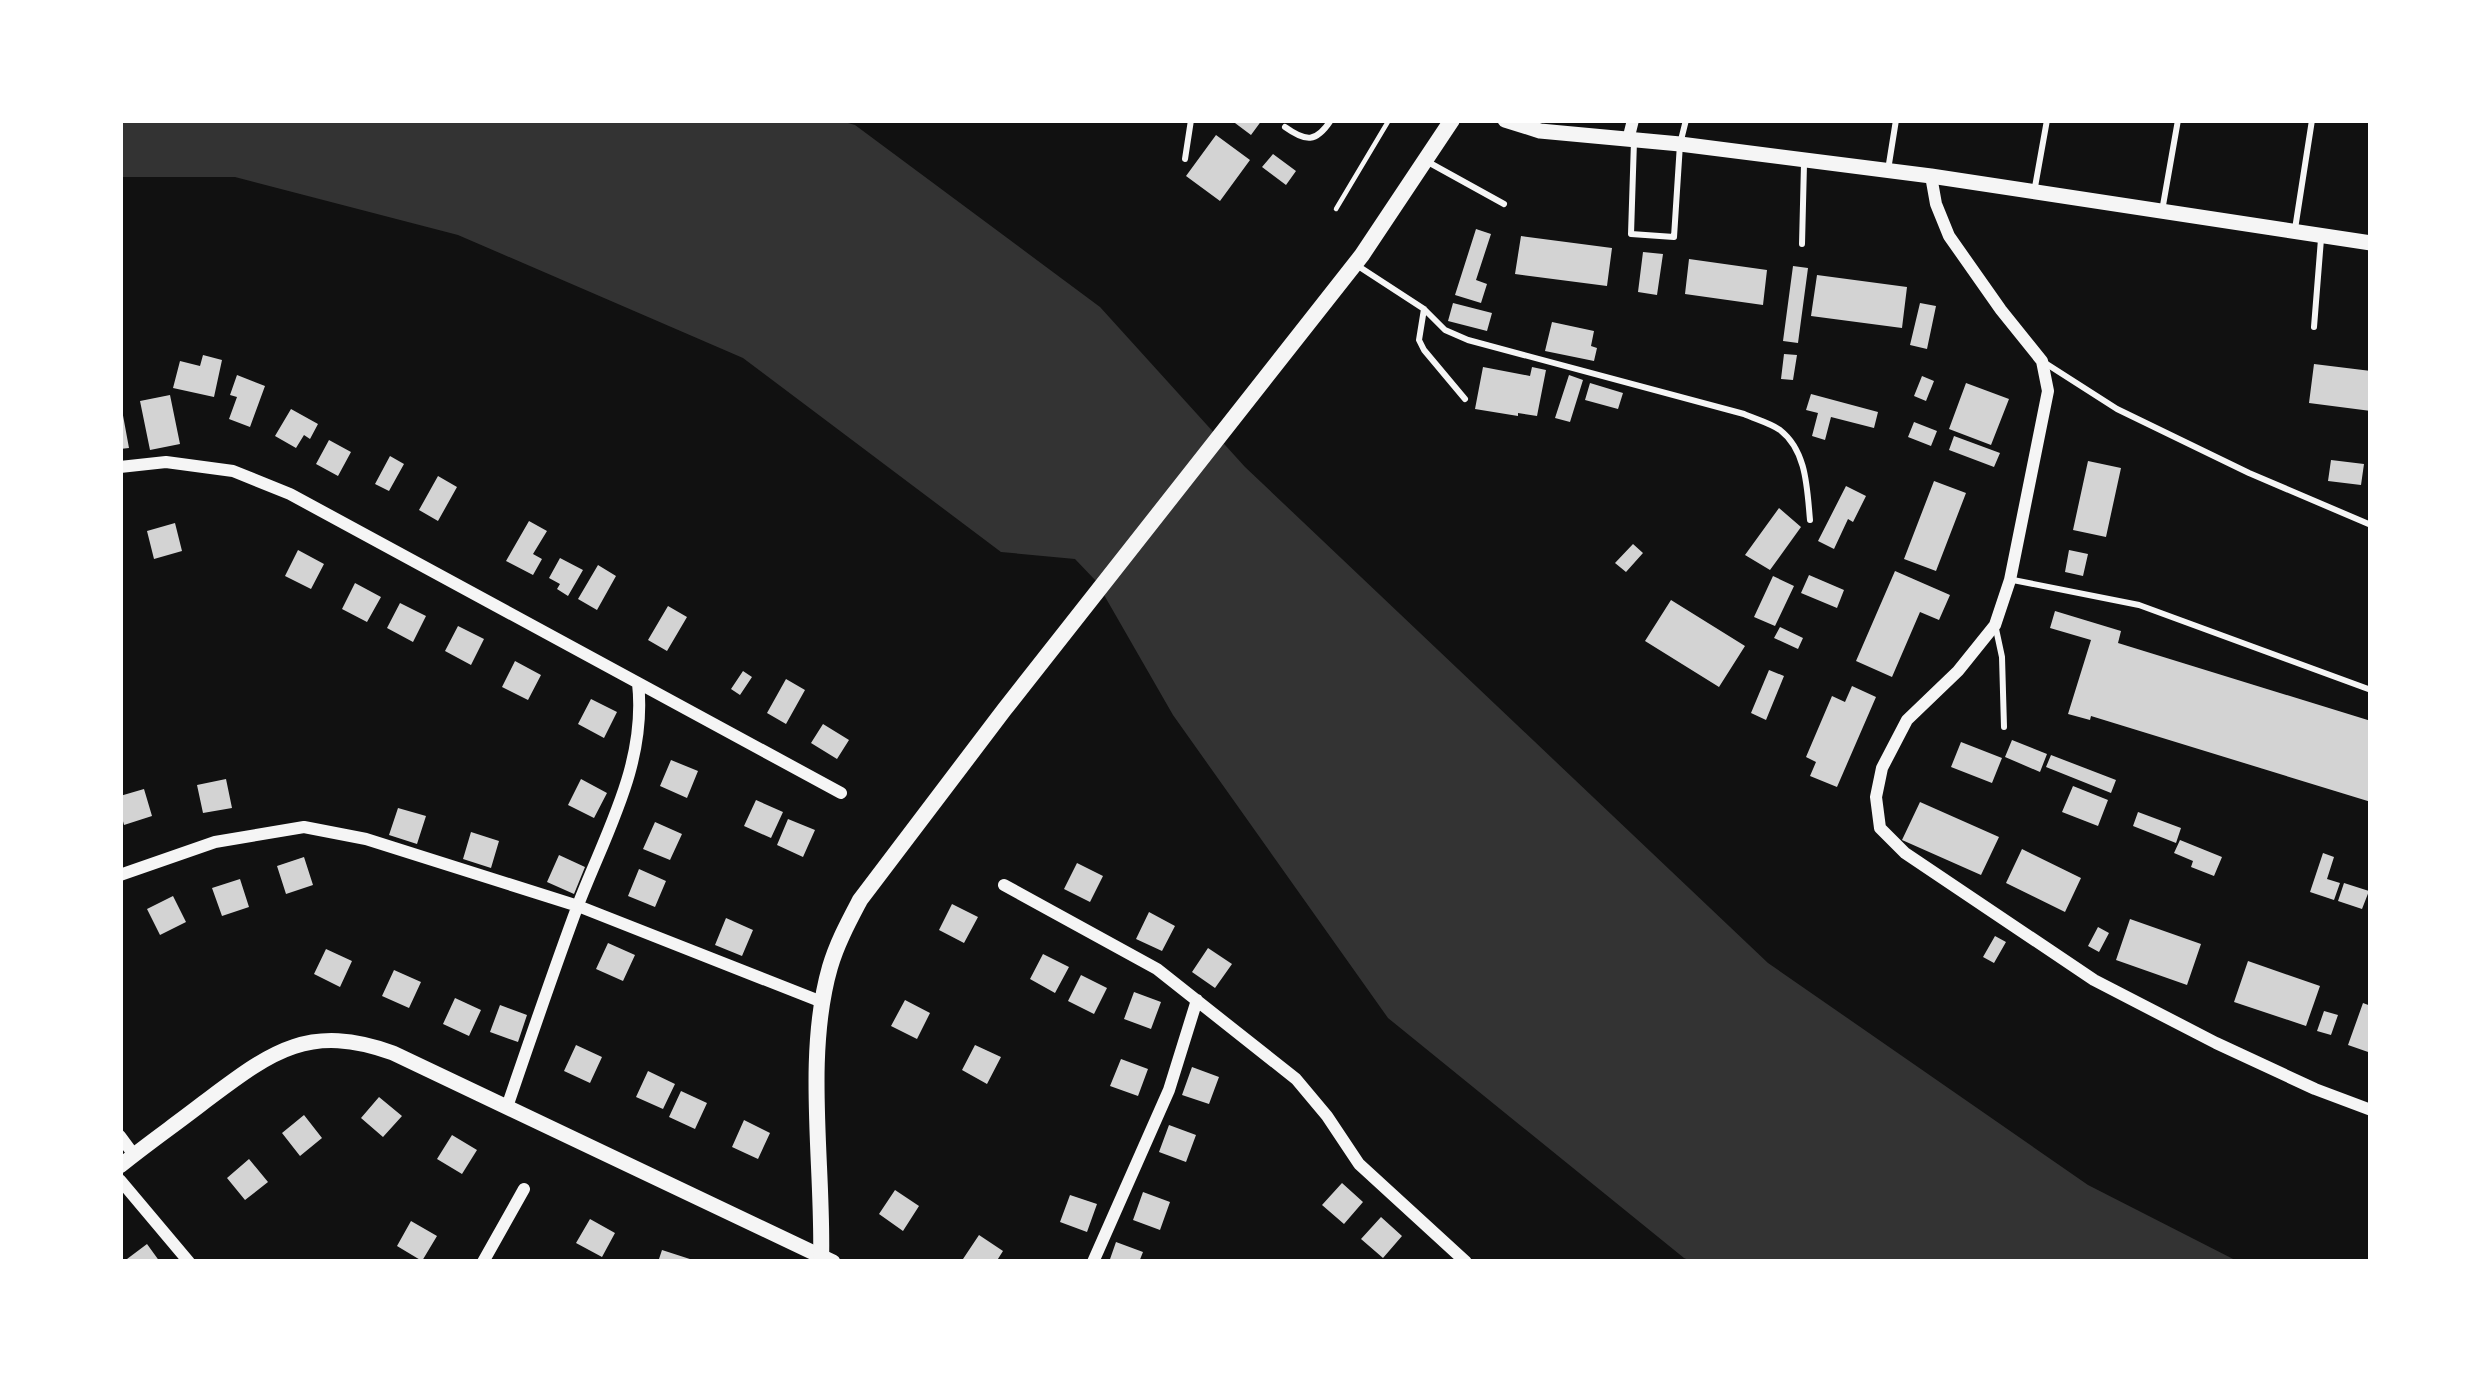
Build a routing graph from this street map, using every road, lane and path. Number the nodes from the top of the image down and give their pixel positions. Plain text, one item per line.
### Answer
1 (1191, 120) edge
2 (1331, 120) edge
3 (1389, 120) edge
4 (1452, 120) edge
5 (1505, 120) edge
6 (1633, 120) edge
7 (1686, 120) edge
8 (1895, 120) edge
9 (2048, 120) edge
10 (2178, 120) edge
11 (2312, 120) edge
12 (1285, 127) dead end
13 (1631, 140) junction
14 (1679, 144) junction
15 (1185, 159) dead end
16 (1425, 160) junction
17 (1804, 160) junction
18 (1888, 171) junction
19 (1931, 176) junction
20 (2035, 192) junction
21 (1504, 204) dead end
22 (1336, 209) dead end
23 (2162, 212) junction
24 (2294, 232) junction
25 (2321, 236) junction
26 (2371, 243) edge
27 (1802, 244) dead end
28 (1355, 264) junction
29 (1424, 309) junction
30 (2314, 327) dead end
31 (2042, 361) junction
32 (1465, 399) dead end
33 (120, 467) edge
34 (1810, 520) dead end
35 (2371, 525) edge
36 (2010, 580) junction
37 (1995, 625) junction
38 (638, 683) junction
39 (2371, 690) edge
40 (2004, 727) dead end
41 (841, 793) dead end
42 (120, 875) edge
43 (1004, 885) dead end
44 (578, 906) junction
45 (1197, 1000) junction
46 (822, 1002) junction
47 (507, 1107) junction
48 (2371, 1110) edge
49 (120, 1136) edge
50 (127, 1161) edge
51 (120, 1180) edge
52 (524, 1189) dead end
53 (825, 1260) edge
54 (189, 1262) edge
55 (483, 1262) edge
56 (1093, 1262) edge
57 (1466, 1262) edge

1 - 15 lane
2 - 12 lane
3 - 22 path
4 - 16 main road
5 - 13 street
6 - 13 street
7 - 14 lane
8 - 18 lane
9 - 20 lane
10 - 23 lane
11 - 24 lane
13 - 14 street
13 - 14 lane
14 - 17 street
16 - 21 lane
16 - 28 main road
17 - 18 street
17 - 27 lane
18 - 19 street
19 - 20 street
19 - 31 street
20 - 23 street
23 - 24 street
24 - 25 street
25 - 26 street
25 - 30 lane
28 - 29 lane
28 - 46 main road
29 - 32 lane
29 - 34 lane
31 - 35 lane
31 - 36 street
33 - 38 street
36 - 37 street
36 - 39 lane
37 - 40 lane
37 - 48 street
38 - 41 street
38 - 44 street
42 - 44 street
43 - 45 street
44 - 46 street
44 - 47 street
45 - 56 street
45 - 57 street
46 - 53 main road
47 - 50 street
47 - 53 street
49 - 50 street
51 - 54 street
52 - 55 street

